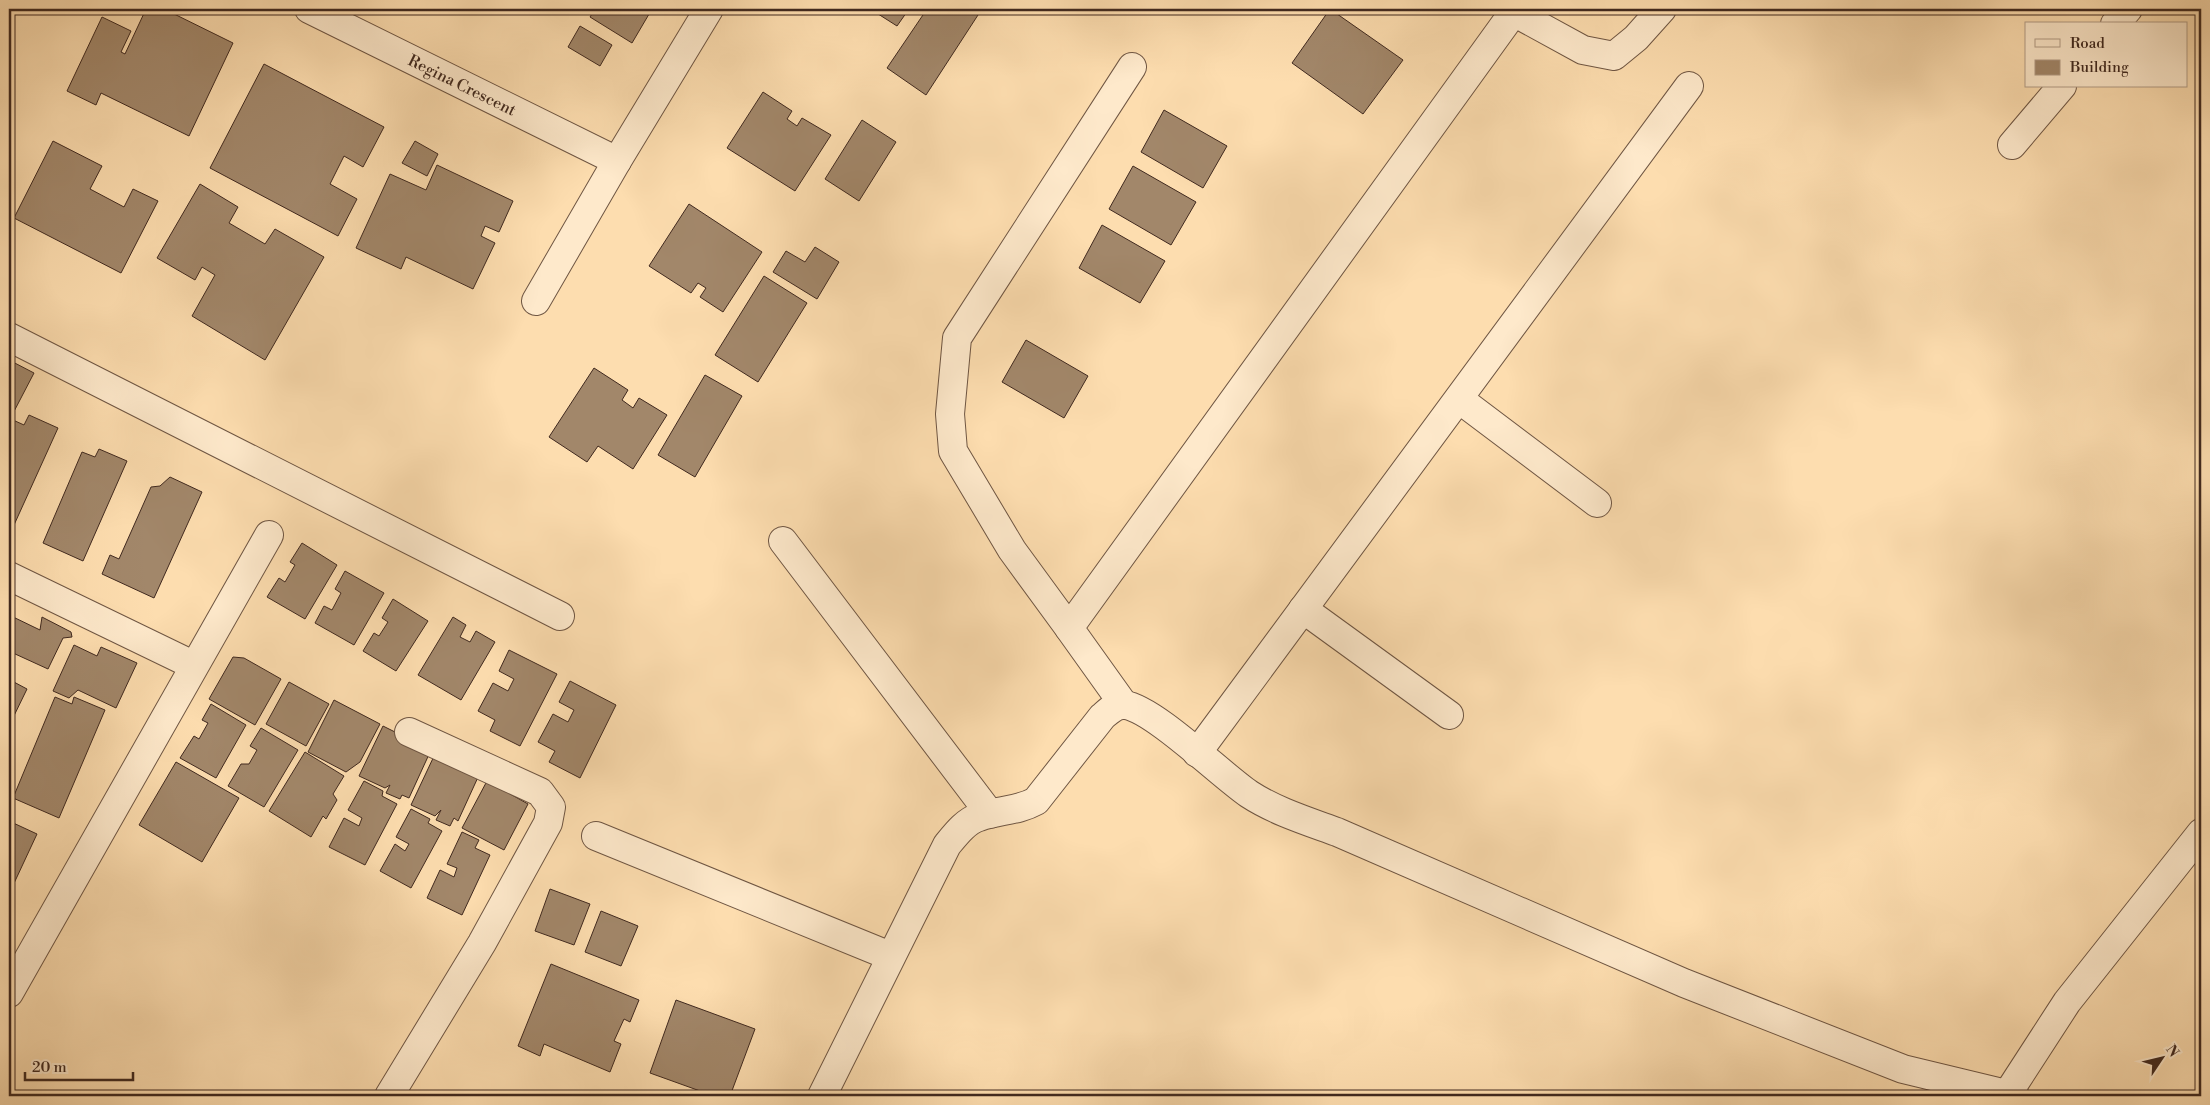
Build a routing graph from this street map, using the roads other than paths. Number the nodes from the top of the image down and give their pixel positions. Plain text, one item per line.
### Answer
1 (309, 9) edge
2 (709, 9) edge
3 (1662, 9) edge
4 (2128, 9) edge
5 (1511, 11) edge
6 (2117, 22) edge
7 (1132, 67) dead end
8 (1689, 86) dead end
9 (2060, 88) edge
10 (2012, 145) dead end
11 (617, 161) junction
12 (536, 302) dead end
13 (9, 337) edge
14 (1459, 399) junction
15 (1597, 503) dead end
16 (268, 535) dead end
17 (783, 541) dead end
18 (9, 576) edge
19 (1303, 609) junction
20 (560, 616) dead end
21 (1069, 628) junction
22 (193, 665) junction
23 (1124, 705) junction
24 (1449, 714) dead end
25 (410, 732) dead end
26 (1197, 753) junction
27 (990, 814) junction
28 (2201, 833) edge
29 (596, 836) dead end
30 (890, 956) junction
31 (9, 993) edge
32 (2011, 1095) edge
33 (389, 1096) edge
34 (822, 1096) edge

1 - 11 street, Regina Crescent
2 - 11 street
3 - 5 street
4 - 6 street
5 - 21 street
7 - 21 street
8 - 14 street
9 - 10 street
11 - 12 street
13 - 20 street
14 - 15 street
14 - 19 street
16 - 22 street
17 - 27 street
18 - 22 street
19 - 24 street
19 - 26 street
21 - 23 street
22 - 31 street
23 - 26 street
23 - 27 street
25 - 33 street
26 - 32 street
27 - 30 street
28 - 32 street
29 - 30 street
30 - 34 street

